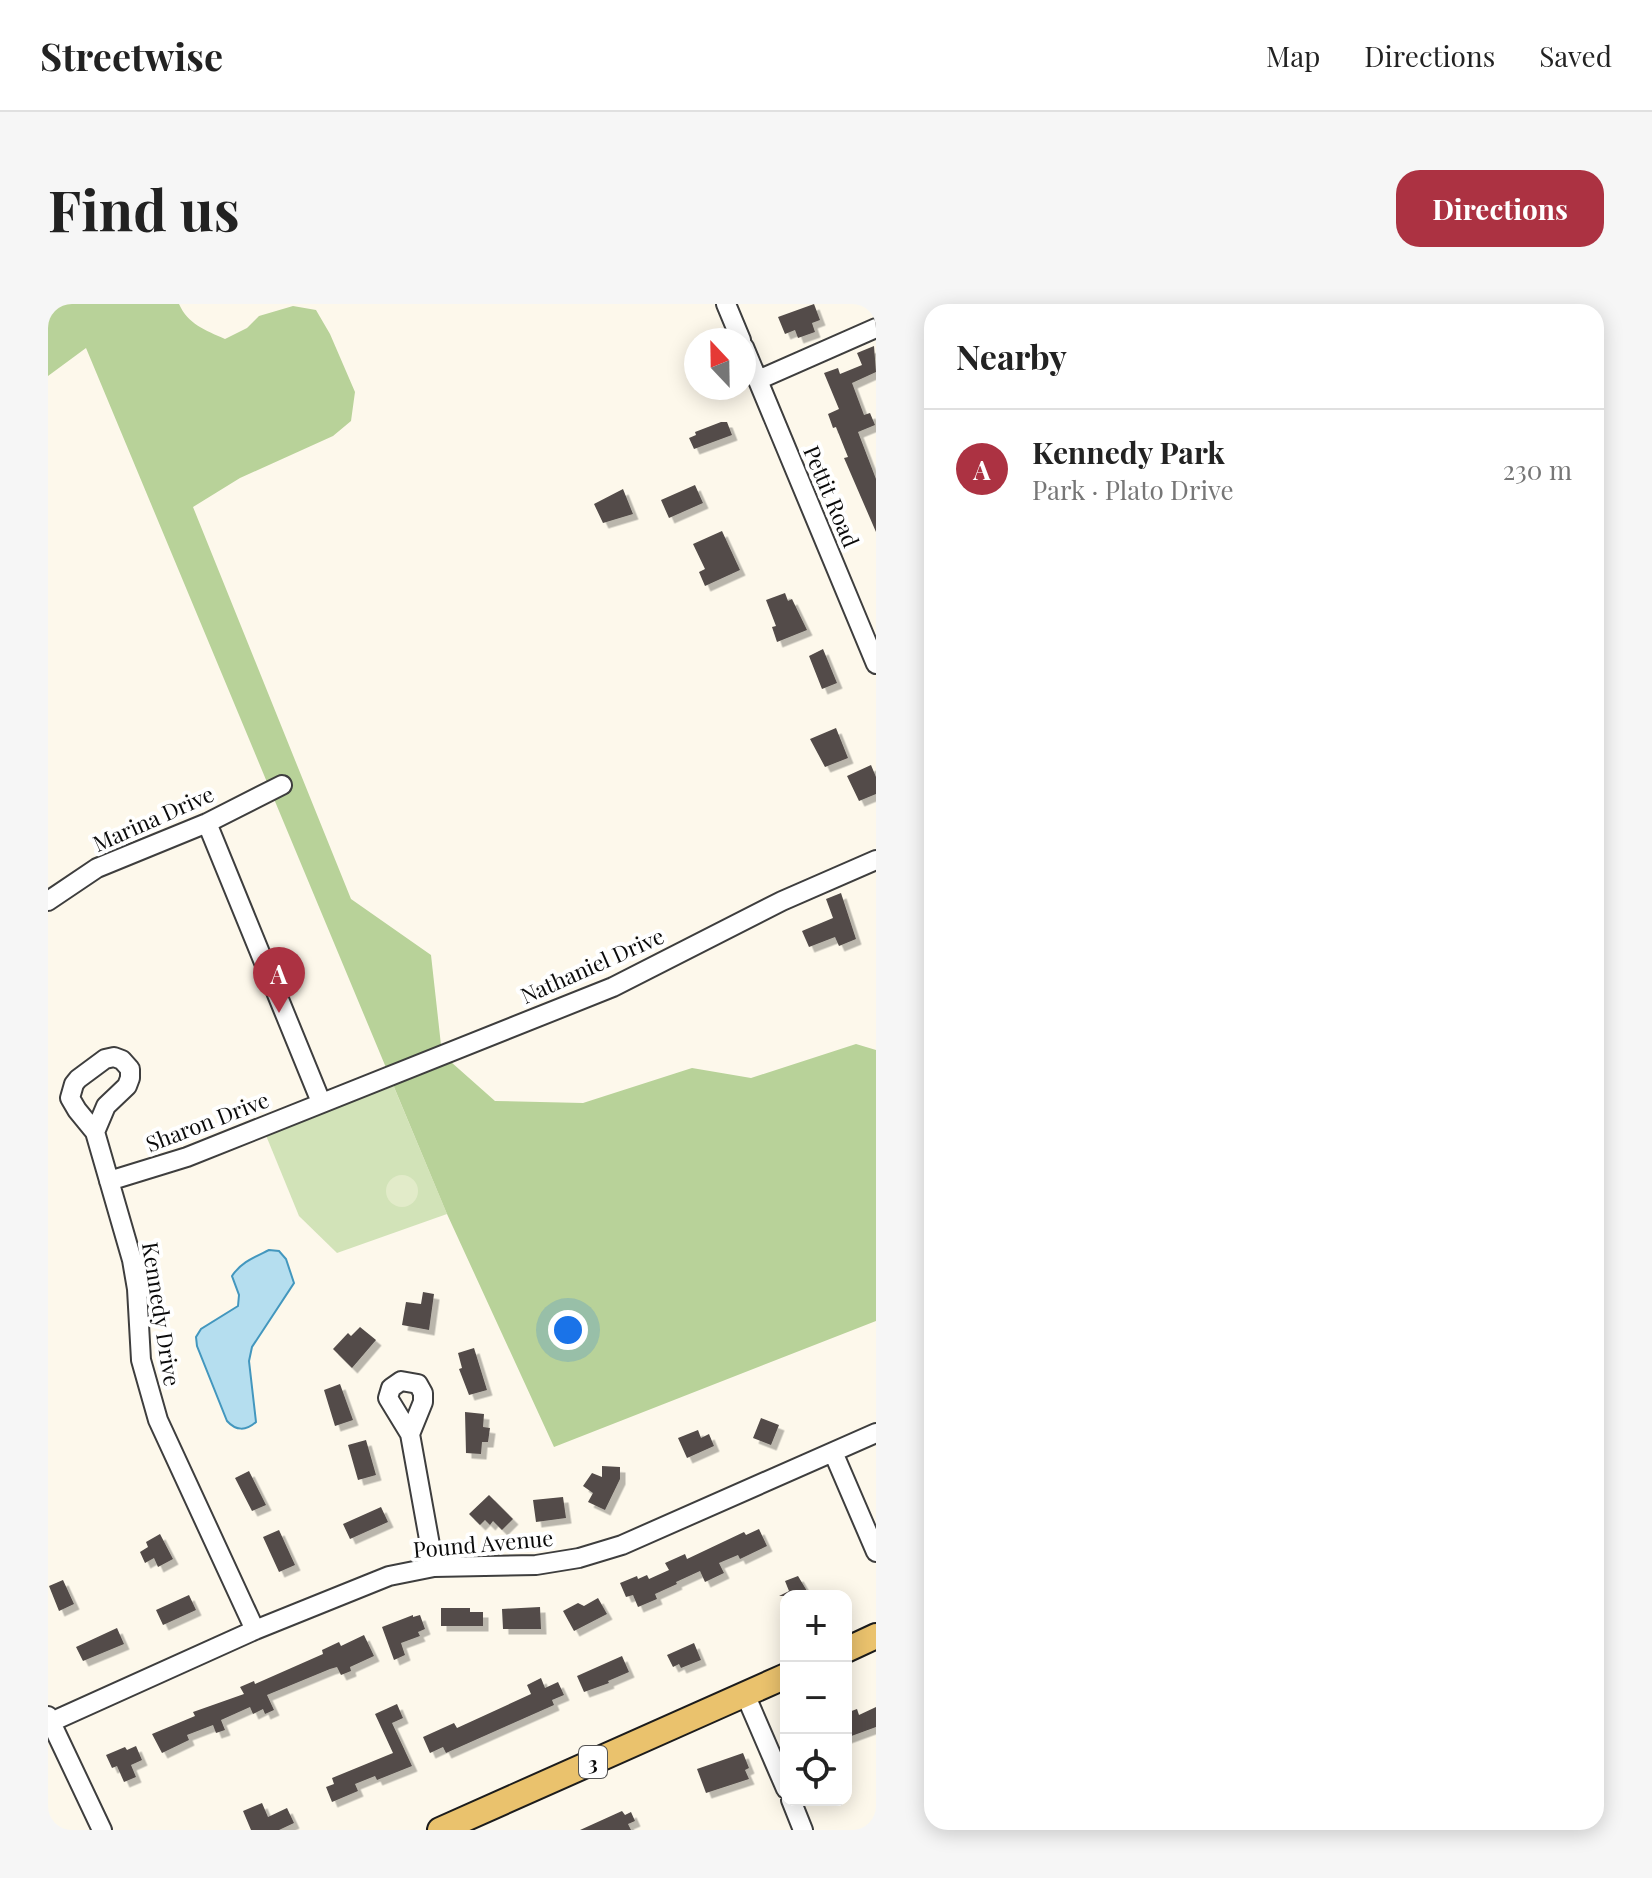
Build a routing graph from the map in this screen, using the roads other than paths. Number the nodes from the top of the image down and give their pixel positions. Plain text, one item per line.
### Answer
1 (726, 304) edge
2 (736, 328) edge
3 (876, 328) edge
4 (756, 375) edge
5 (758, 380) junction
6 (876, 664) edge
7 (282, 785) dead end
8 (207, 823) junction
9 (876, 860) edge
10 (48, 901) edge
11 (321, 1102) junction
12 (95, 1132) dead end
13 (109, 1181) junction
14 (876, 1433) edge
15 (410, 1434) dead end
16 (833, 1452) junction
17 (876, 1552) edge
18 (434, 1567) junction
19 (255, 1630) junction
20 (876, 1636) edge
21 (852, 1647) edge
22 (780, 1679) edge
23 (745, 1694) junction
24 (49, 1719) edge
25 (780, 1775) edge
26 (793, 1806) edge
27 (102, 1830) edge
28 (440, 1830) edge
29 (803, 1830) edge

1 - 2 street
3 - 5 street
4 - 5 street, Pettit Road
5 - 6 street, Pettit Road
7 - 8 street, Marina Drive
8 - 10 street, Marina Drive
8 - 11 street
9 - 11 street, Nathaniel Drive
11 - 13 street, Sharon Drive
12 - 13 street, Kennedy Drive
13 - 19 street, Kennedy Drive
14 - 16 street, Pound Avenue
15 - 18 street
16 - 17 street
16 - 18 street, Pound Avenue
18 - 19 street, Pound Avenue
19 - 24 street, Pound Avenue
20 - 21 main road
22 - 23 main road, 3
23 - 25 street
23 - 28 main road, 3
24 - 27 street
26 - 29 street

